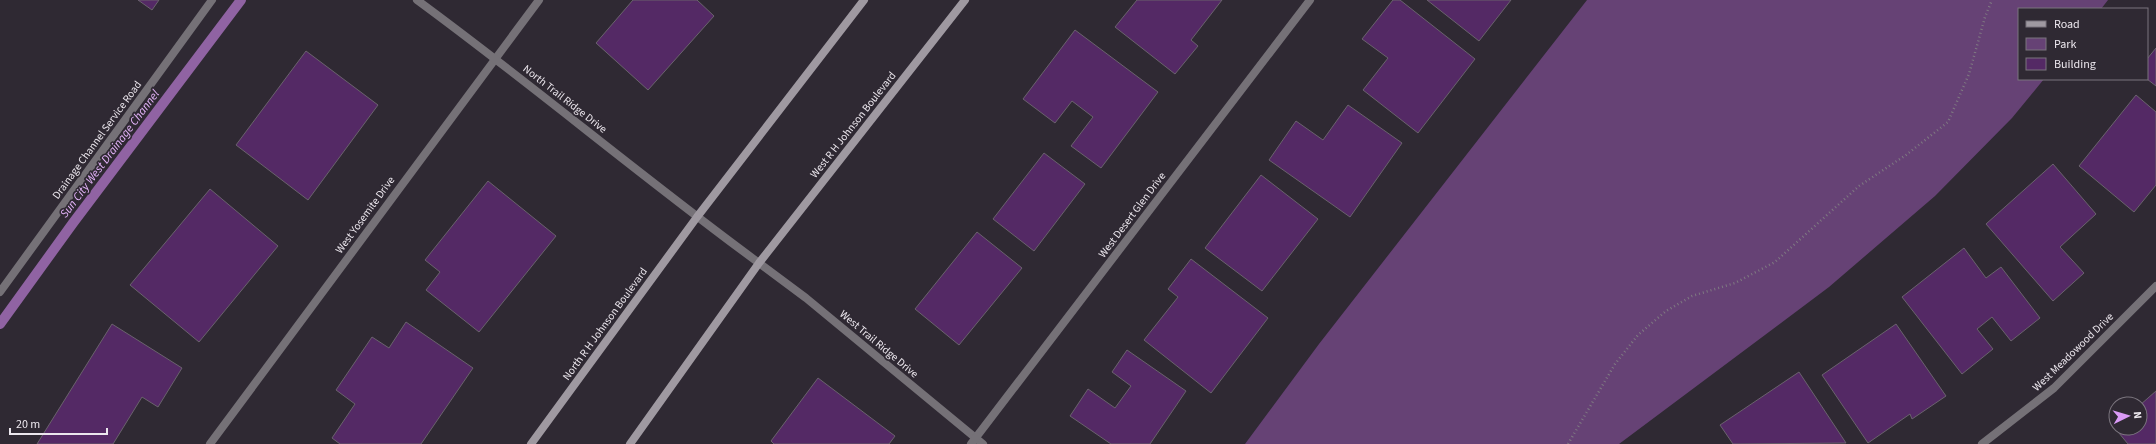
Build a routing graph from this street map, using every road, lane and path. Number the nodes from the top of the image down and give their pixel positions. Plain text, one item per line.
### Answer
1 (212, 0) edge
2 (417, 0) edge
3 (539, 0) edge
4 (864, 0) edge
5 (965, 0) edge
6 (1310, 0) edge
7 (1992, 0) edge
8 (495, 57) junction
9 (697, 217) junction
10 (759, 264) junction
11 (2156, 286) edge
12 (0, 292) edge
13 (973, 441) edge
14 (210, 444) edge
15 (531, 444) edge
16 (630, 444) edge
17 (983, 444) edge
18 (1568, 444) edge
19 (1982, 444) edge

1 - 12 street, Drainage Channel Service Road
2 - 8 street, North Trail Ridge Drive
3 - 8 street, West Yosemite Drive
4 - 9 main road
5 - 10 main road, West R H Johnson Boulevard
6 - 13 street, West Desert Glen Drive
7 - 18 path
8 - 9 street, North Trail Ridge Drive
8 - 14 street, West Yosemite Drive
9 - 10 street, North Trail Ridge Drive
9 - 15 main road, North R H Johnson Boulevard
10 - 13 street, West Trail Ridge Drive
10 - 16 main road
11 - 19 street, West Meadowood Drive
13 - 17 street, West Trail Ridge Drive

